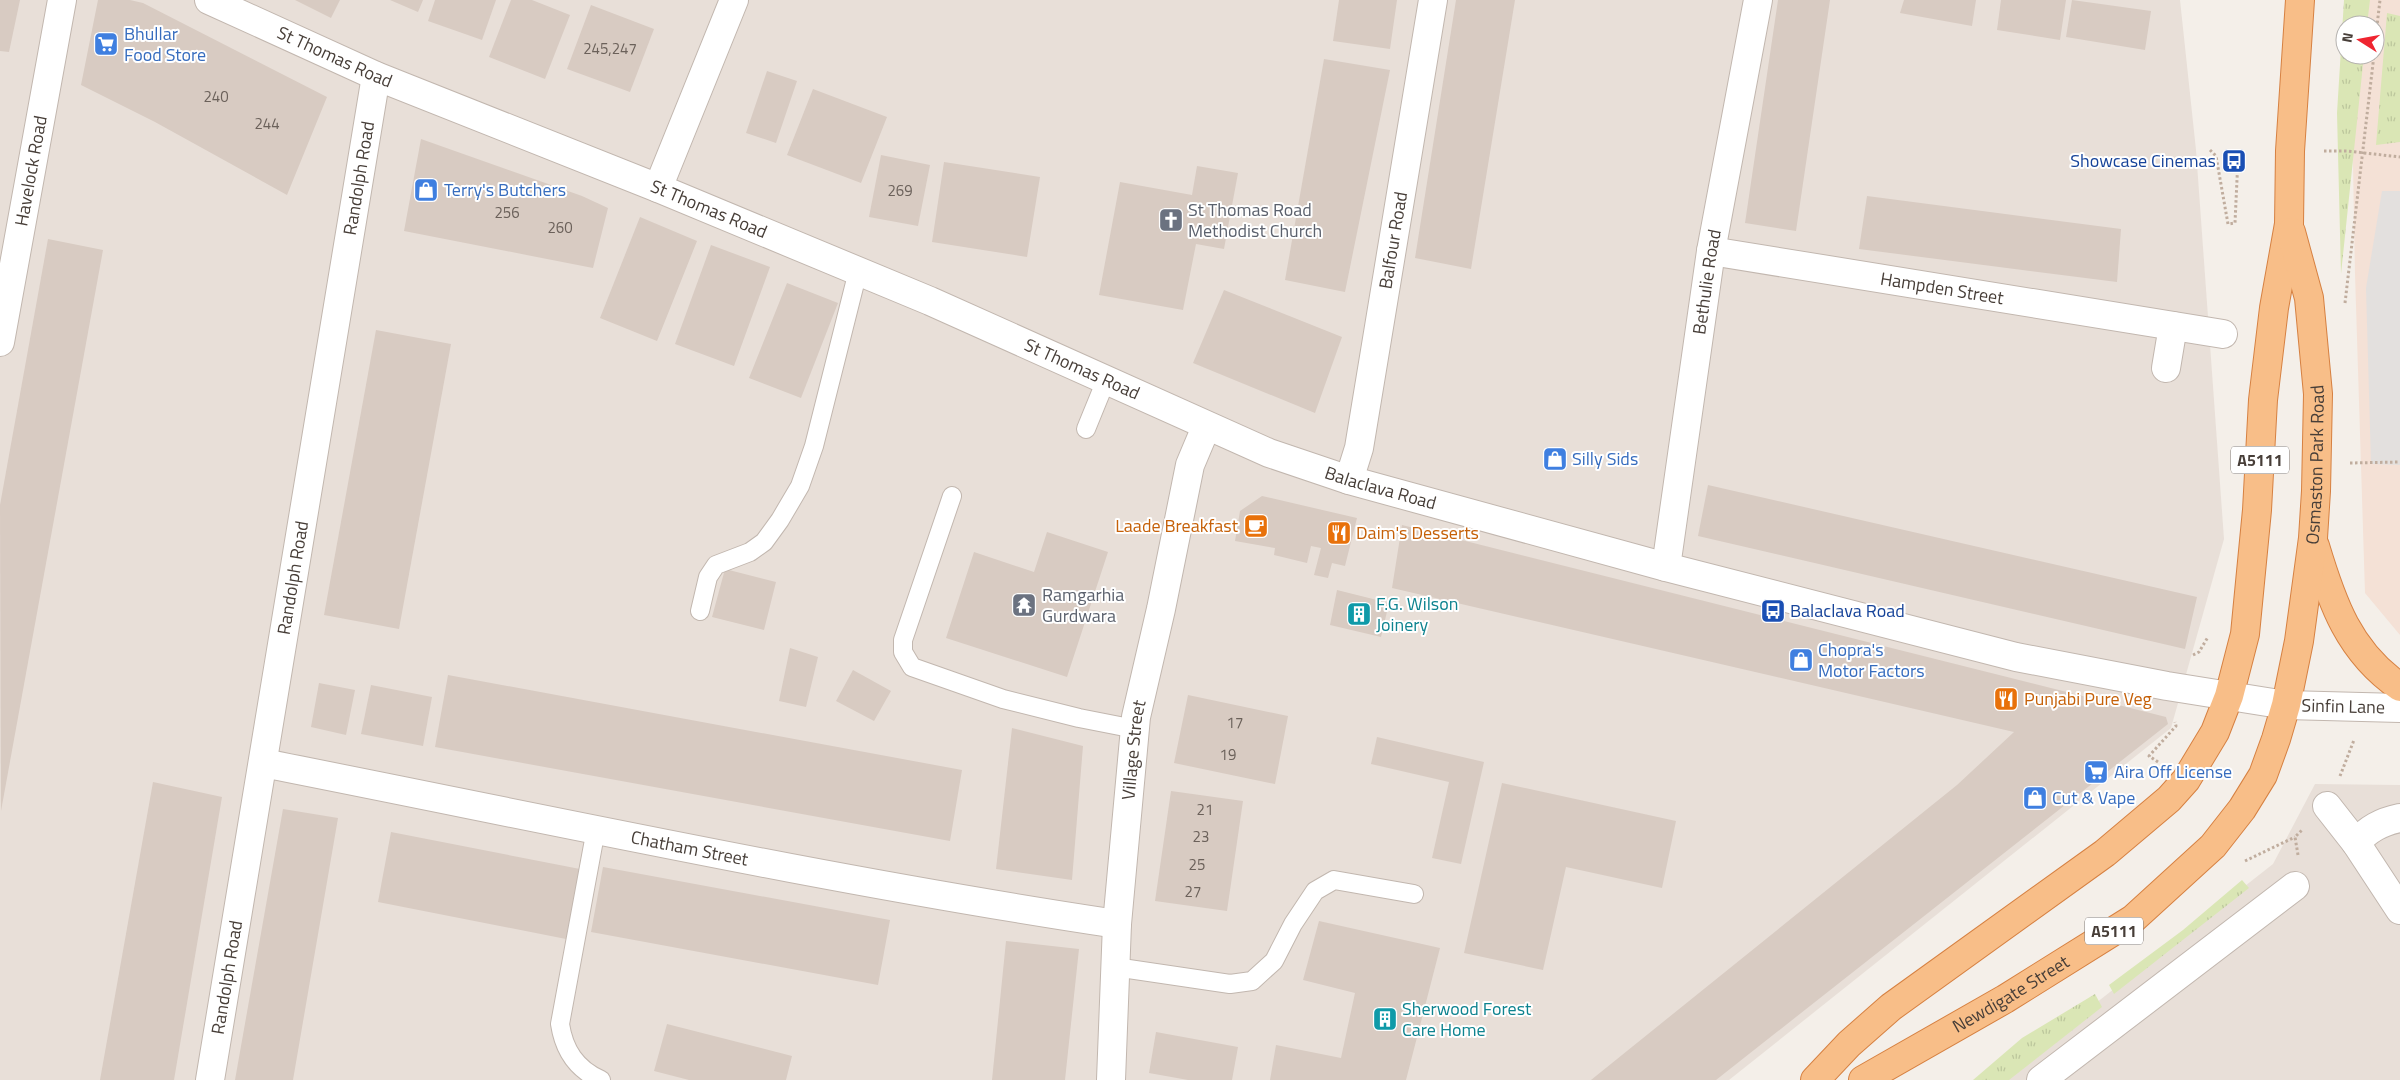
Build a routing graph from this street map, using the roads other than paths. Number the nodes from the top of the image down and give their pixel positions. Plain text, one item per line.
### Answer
1 (62, 0) edge
2 (209, 0) edge
3 (734, 0) edge
4 (1433, 0) edge
5 (1758, 0) edge
6 (2300, 0) edge
7 (376, 76) junction
8 (658, 188) junction
9 (2289, 224) junction
10 (1711, 251) junction
11 (858, 271) junction
12 (2173, 326) junction
13 (2222, 334) dead end
14 (0, 342) edge
15 (2166, 368) dead end
16 (1106, 380) junction
17 (1206, 427) junction
18 (1086, 428) dead end
19 (1349, 480) junction
20 (952, 496) dead end
21 (2312, 538) junction
22 (1666, 567) junction
23 (700, 612) dead end
24 (2400, 687) edge
25 (2229, 696) junction
26 (2286, 705) junction
27 (2400, 708) edge
28 (1135, 729) junction
29 (263, 763) junction
30 (2327, 806) dead end
31 (2400, 818) edge
32 (596, 829) junction
33 (2356, 843) junction
34 (2296, 886) dead end
35 (1414, 894) dead end
36 (2400, 910) edge
37 (1117, 924) junction
38 (1115, 967) junction
39 (210, 1080) edge
40 (601, 1080) edge
41 (1111, 1080) edge
42 (1815, 1080) edge
43 (1863, 1080) edge
44 (2041, 1080) edge

1 - 14 street, Havelock Road
2 - 7 street, St Thomas Road
3 - 8 street
4 - 19 street, Balfour Road
5 - 10 street, Bethulie Road
6 - 9 highway, Osmaston Park Road / A5111
7 - 8 street, St Thomas Road
7 - 29 street, Randolph Road
8 - 11 street, St Thomas Road
9 - 21 highway, Osmaston Park Road / A5111
9 - 25 highway, Osmaston Park Road / A5111
10 - 12 street, Hampden Street
10 - 22 street, Bethulie Road
11 - 16 street, St Thomas Road
11 - 23 lane
12 - 13 street, Hampden Street
12 - 15 street
16 - 17 street, St Thomas Road
16 - 18 lane
17 - 19 street, Balaclava Road
17 - 28 street, Village Street
19 - 22 street, Balaclava Road
20 - 28 lane
21 - 24 highway
21 - 26 highway, Osmaston Park Road / A5111
22 - 25 street, Balaclava Road
25 - 26 street, Sinfin Lane
25 - 42 highway, A5111
26 - 27 street, Sinfin Lane
26 - 43 highway, Newdigate Street / A5111
28 - 37 street, Village Street
29 - 32 street, Chatham Street
29 - 39 street, Randolph Road
30 - 33 street
31 - 33 street
32 - 37 street, Chatham Street
32 - 40 lane
33 - 36 street
34 - 44 street
35 - 38 lane
37 - 38 street, Village Street
38 - 41 street, Village Street

